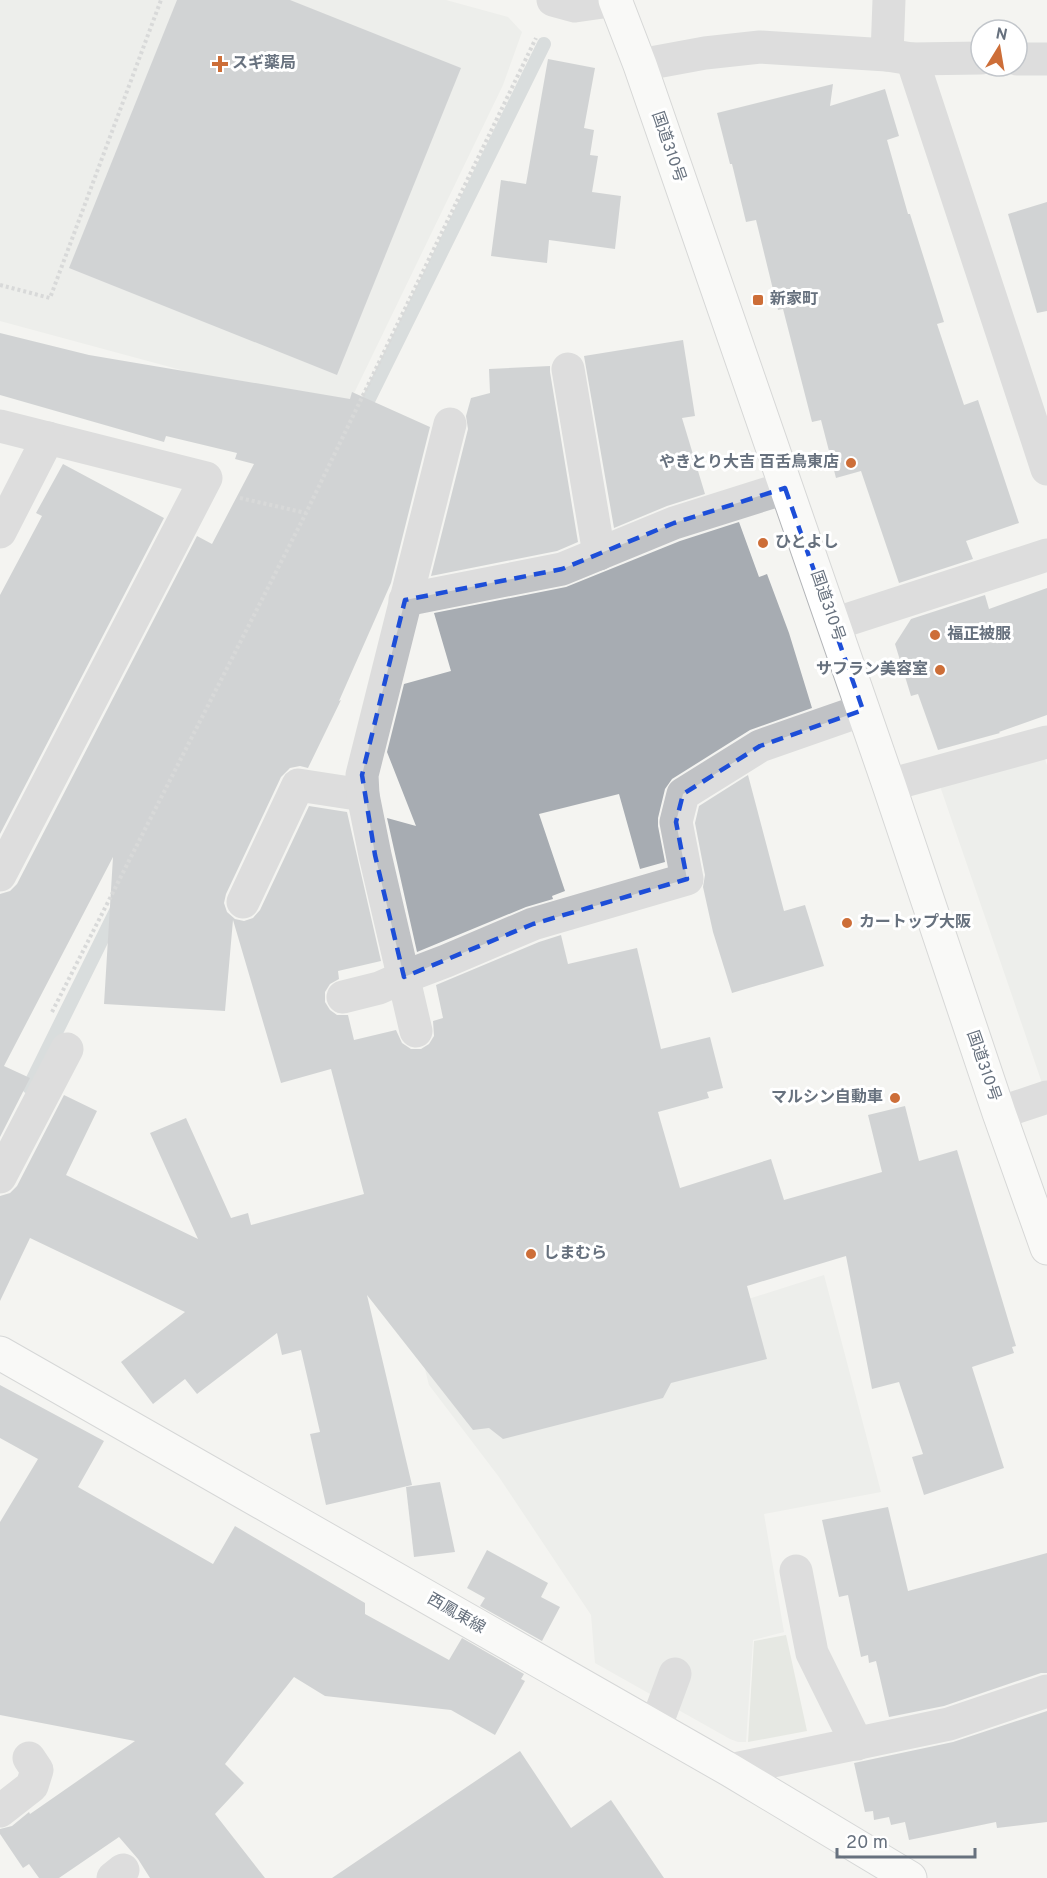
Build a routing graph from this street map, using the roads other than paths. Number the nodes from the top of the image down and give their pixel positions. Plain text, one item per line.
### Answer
1 (553, 0) edge
2 (616, 0) edge
3 (889, 0) edge
4 (899, 57) junction
5 (969, 58) edge
6 (1029, 59) edge
7 (1047, 59) edge
8 (640, 65) junction
9 (568, 369) dead end
10 (450, 424) dead end
11 (1040, 424) edge
12 (0, 426) edge
13 (48, 438) junction
14 (1047, 469) edge
15 (785, 488) junction
16 (0, 531) edge
17 (599, 554) junction
18 (1047, 555) edge
19 (405, 600) junction
20 (834, 624) junction
21 (863, 710) junction
22 (1047, 742) edge
23 (889, 785) junction
24 (363, 795) junction
25 (0, 875) edge
26 (243, 902) dead end
27 (404, 977) junction
28 (343, 997) dead end
29 (416, 1031) dead end
30 (67, 1049) dead end
31 (1047, 1097) edge
32 (999, 1113) junction
33 (0, 1177) edge
34 (1047, 1248) edge
35 (0, 1353) edge
36 (796, 1571) dead end
37 (675, 1674) dead end
38 (1047, 1692) edge
39 (655, 1728) junction
40 (857, 1744) junction
41 (29, 1758) dead end
42 (730, 1770) junction
43 (0, 1811) edge
44 (910, 1878) edge

1 - 2 street
2 - 8 main road, 国道310号
3 - 4 street
4 - 5 street
4 - 8 street
4 - 11 street
6 - 7 street
8 - 15 main road, 国道310号
9 - 17 street
10 - 19 street
11 - 14 street
12 - 13 street
13 - 16 street
13 - 25 street
15 - 17 street
15 - 20 main road, 国道310号
17 - 19 street
18 - 20 street
19 - 24 street
20 - 21 main road, 国道310号
21 - 23 main road, 国道310号
21 - 27 street
22 - 23 street
23 - 32 main road, 国道310号
24 - 26 street
24 - 27 street
27 - 28 street
27 - 29 street
30 - 33 street
31 - 32 street
32 - 34 main road, 国道310号
35 - 39 main road, 西鳳東線
36 - 40 street
37 - 39 street
38 - 40 street
39 - 42 main road, 西鳳東線
40 - 42 street
41 - 43 street
42 - 44 main road, 西鳳東線

